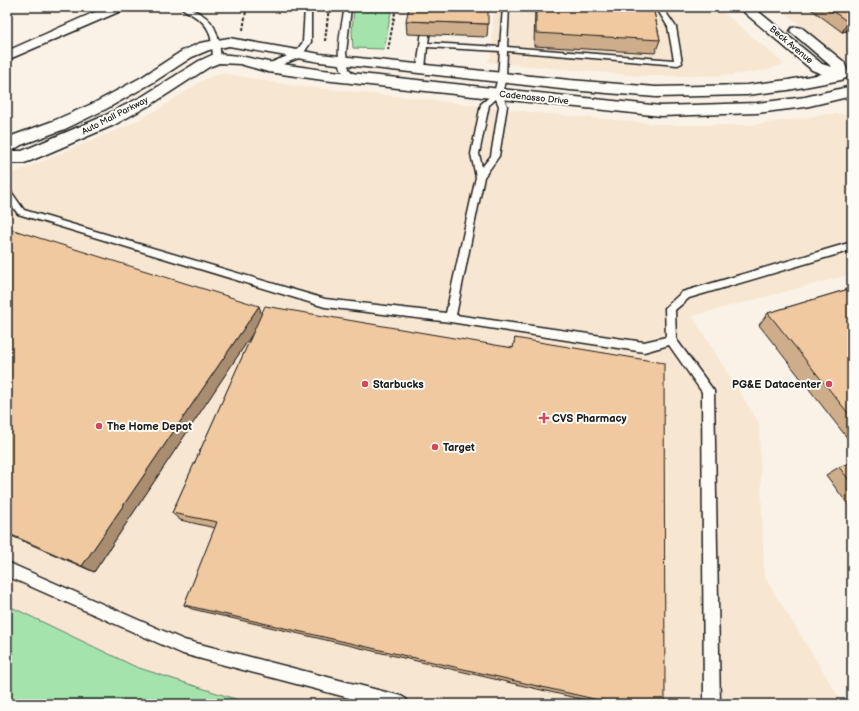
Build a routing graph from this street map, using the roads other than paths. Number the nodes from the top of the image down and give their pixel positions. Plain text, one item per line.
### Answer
1 (118, 7) edge
2 (184, 7) edge
3 (308, 7) edge
4 (348, 7) edge
5 (506, 7) edge
6 (659, 7) edge
7 (745, 7) edge
8 (785, 22) dead end
9 (426, 30) edge
10 (424, 45) junction
11 (504, 49) junction
12 (216, 51) junction
13 (298, 55) junction
14 (7, 56) edge
15 (344, 61) junction
16 (268, 67) junction
17 (421, 69) junction
18 (502, 77) junction
19 (353, 78) junction
20 (848, 78) edge
21 (852, 91) edge
22 (498, 94) junction
23 (7, 147) edge
24 (7, 158) edge
25 (480, 177) junction
26 (7, 193) edge
27 (852, 246) edge
28 (450, 318) junction
29 (671, 340) junction
30 (7, 569) edge
31 (400, 704) edge
32 (712, 704) edge

1 - 14 main road
2 - 12 lane
3 - 13 lane
4 - 15 lane
5 - 11 lane
6 - 11 lane
7 - 20 main road, Beck Avenue
8 - 20 main road, Beck Avenue
9 - 10 lane
10 - 11 lane
10 - 17 lane
11 - 18 lane
12 - 13 main road, Cadenasso Drive
12 - 16 main road, Cadenasso Drive
12 - 23 main road, Auto Mall Parkway
12 - 24 main road, Auto Mall Parkway
13 - 15 main road, Cadenasso Drive
13 - 16 lane
15 - 17 main road, Cadenasso Drive
15 - 19 lane
16 - 19 main road, Cadenasso Drive
17 - 18 main road, Cadenasso Drive
18 - 20 main road, Cadenasso Drive
18 - 22 lane
19 - 22 main road, Cadenasso Drive
21 - 22 main road, Cadenasso Drive
22 - 25 lane
22 - 25 lane
25 - 28 lane
26 - 28 lane
27 - 29 lane
28 - 29 lane
29 - 32 lane
30 - 31 lane

